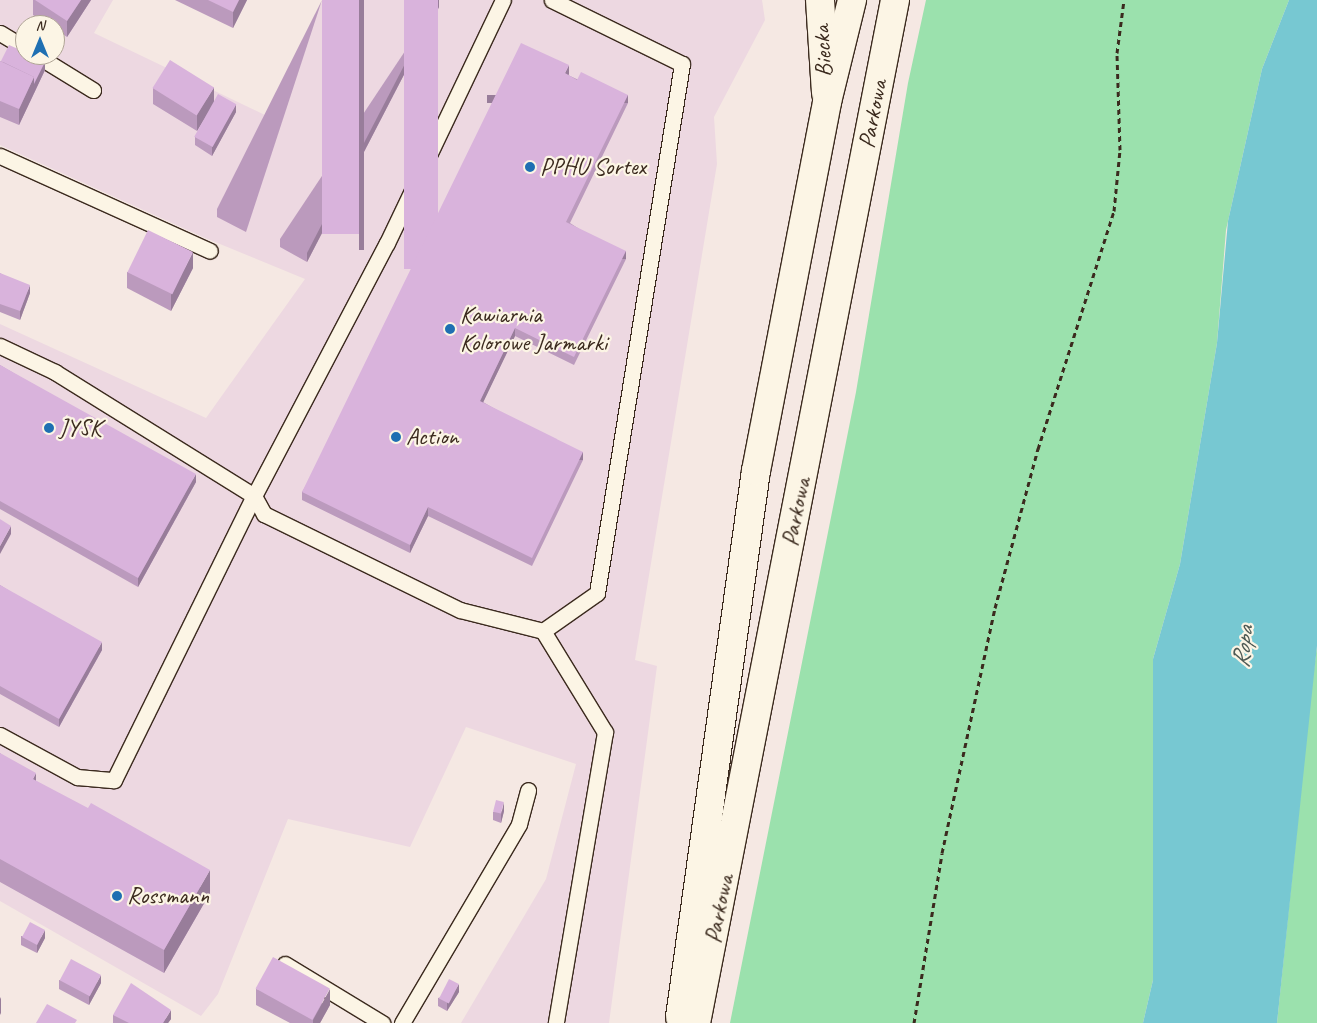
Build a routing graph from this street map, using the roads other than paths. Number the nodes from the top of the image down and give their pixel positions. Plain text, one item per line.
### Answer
1 (503, 0) edge
2 (552, 0) edge
3 (820, 0) edge
4 (852, 0) edge
5 (894, 0) edge
6 (0, 33) edge
7 (15, 42) edge
8 (52, 65) edge
9 (93, 90) dead end
10 (826, 102) junction
11 (0, 156) edge
12 (210, 250) dead end
13 (0, 346) edge
14 (254, 496) junction
15 (543, 631) junction
16 (0, 735) edge
17 (528, 790) dead end
18 (285, 964) edge
19 (382, 1023) edge
20 (402, 1023) edge
21 (556, 1023) edge
22 (679, 1023) edge
23 (696, 1023) edge

1 - 14 lane
2 - 15 lane
3 - 10 main road, Biecka
4 - 10 main road
5 - 23 main road, Parkowa
6 - 7 lane
8 - 9 lane
10 - 22 main road, Parkowa
11 - 12 lane
13 - 14 lane
14 - 15 lane
14 - 16 lane
15 - 21 lane
17 - 20 lane
18 - 19 lane

